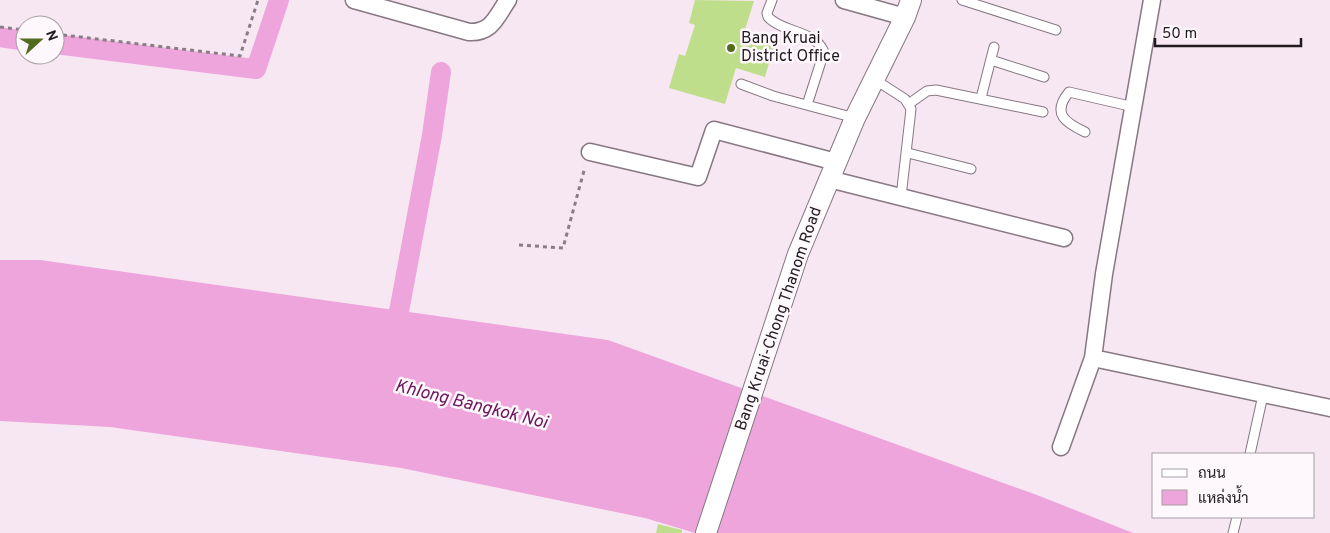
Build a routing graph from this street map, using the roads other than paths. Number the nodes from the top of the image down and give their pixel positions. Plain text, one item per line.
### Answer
1 (354, 0) edge
2 (508, 0) edge
3 (772, 0) edge
4 (844, 0) edge
5 (962, 0) edge
6 (1152, 0) edge
7 (908, 8) edge
8 (1056, 30) dead end
9 (994, 47) dead end
10 (990, 60) junction
11 (1044, 77) dead end
12 (874, 80) junction
13 (741, 84) dead end
14 (981, 98) junction
15 (910, 103) junction
16 (806, 105) junction
17 (1134, 107) junction
18 (1044, 112) dead end
19 (854, 118) junction
20 (1085, 132) dead end
21 (590, 152) road end
22 (908, 154) junction
23 (971, 169) dead end
24 (833, 171) junction
25 (902, 197) junction
26 (1064, 238) dead end
27 (1093, 358) junction
28 (1263, 395) junction
29 (1330, 408) edge
30 (1061, 447) dead end
31 (1250, 453) edge
32 (1237, 518) edge
33 (706, 533) edge
34 (1233, 533) edge

1 - 2 street
3 - 16 lane
4 - 7 street
5 - 8 lane
6 - 17 street
7 - 12 street, Bang Kruai-Chong Thanom Road
9 - 10 lane
10 - 11 lane
10 - 14 lane
12 - 15 lane
12 - 19 street, Bang Kruai-Chong Thanom Road
13 - 16 lane
14 - 15 lane
14 - 18 lane
15 - 22 lane
16 - 19 lane
17 - 20 lane
17 - 27 street
19 - 24 street, Bang Kruai-Chong Thanom Road
21 - 24 street
22 - 23 lane
22 - 25 lane
24 - 25 street
24 - 33 street, Bang Kruai-Chong Thanom Road
25 - 26 street
27 - 28 street
27 - 30 street
28 - 29 street
28 - 31 lane
32 - 34 lane

